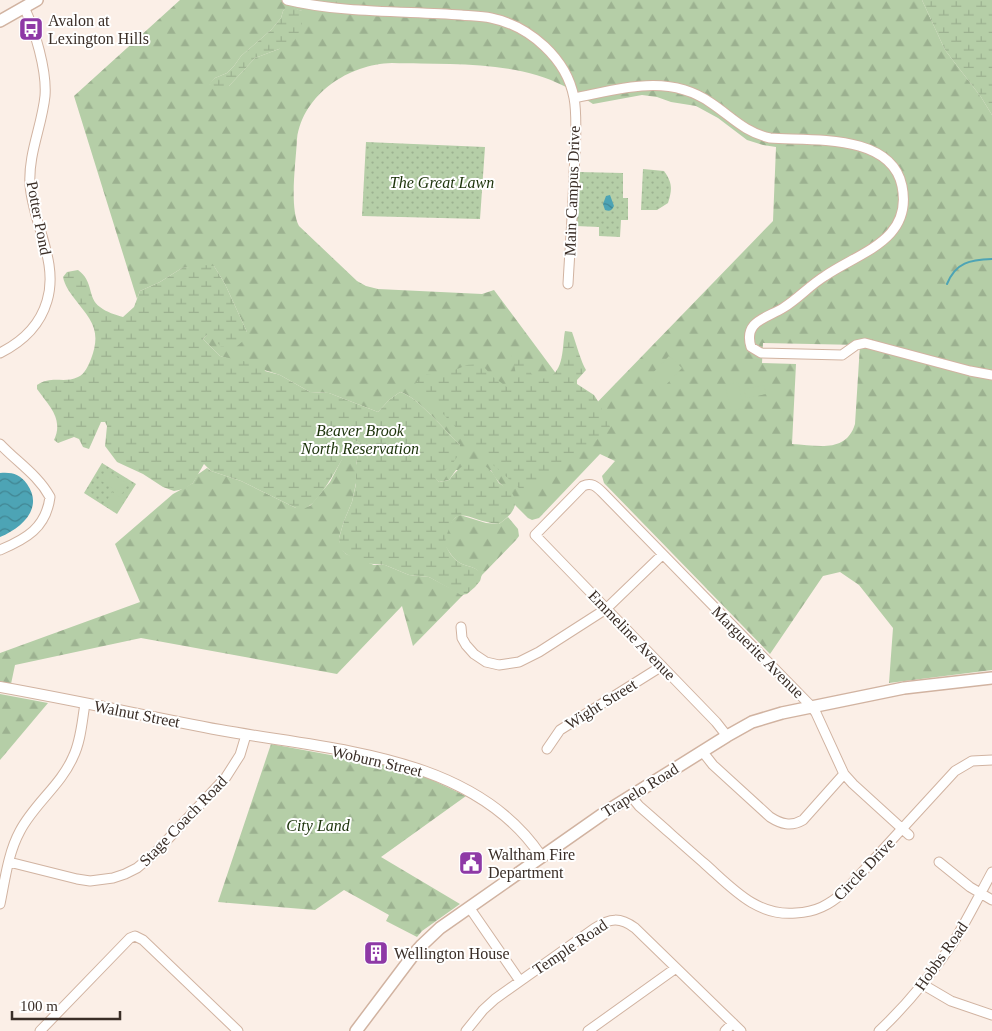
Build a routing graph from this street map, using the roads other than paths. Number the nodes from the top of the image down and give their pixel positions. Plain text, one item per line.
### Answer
1 (37, 0) edge
2 (287, 0) edge
3 (24, 7) junction
4 (0, 21) edge
5 (574, 98) junction
6 (568, 284) dead end
7 (0, 353) edge
8 (992, 375) edge
9 (0, 444) edge
10 (588, 484) joint
11 (0, 550) edge
12 (662, 555) junction
13 (606, 609) junction
14 (461, 628) dead end
15 (662, 666) junction
16 (992, 678) edge
17 (0, 687) edge
18 (85, 704) junction
19 (811, 706) junction
20 (246, 735) junction
21 (727, 736) junction
22 (275, 740) joint
23 (547, 749) dead end
24 (702, 751) junction
25 (992, 760) edge
26 (844, 774) junction
27 (631, 796) junction
28 (906, 832) junction
29 (541, 856) junction
30 (9, 862) junction
31 (939, 862) dead end
32 (992, 872) edge
33 (981, 895) junction
34 (992, 900) edge
35 (0, 904) edge
36 (469, 907) junction
37 (676, 968) junction
38 (520, 981) junction
39 (922, 984) junction
40 (992, 1015) edge
41 (733, 1023) junction
42 (40, 1031) edge
43 (238, 1031) edge
44 (356, 1031) edge
45 (466, 1031) edge
46 (588, 1031) edge
47 (724, 1031) edge
48 (741, 1031) edge
49 (879, 1031) edge

1 - 3 main road
2 - 5 street, Main Campus Drive
3 - 4 main road
3 - 7 street, Potter Pond
5 - 6 street, Main Campus Drive
5 - 8 street
9 - 11 street
10 - 12 street, Marguerite Avenue
10 - 13 street, Emmeline Avenue
12 - 13 street
12 - 19 street, Marguerite Avenue
13 - 14 street
13 - 15 street, Emmeline Avenue
15 - 21 street, Emmeline Avenue
15 - 23 street, Wight Street
16 - 19 main road, Trapelo Road
17 - 18 street, Walnut Street
18 - 20 street, Walnut Street
18 - 30 street
19 - 21 main road, Trapelo Road
19 - 26 street, Marguerite Avenue
20 - 22 street, Walnut Street
20 - 30 street, Stage Coach Road
21 - 24 main road, Trapelo Road
22 - 29 street, Woburn Street
24 - 26 street
24 - 27 main road, Trapelo Road
25 - 28 street, Circle Drive
26 - 28 street, Marguerite Avenue
27 - 28 street, Circle Drive
27 - 29 main road, Trapelo Road
29 - 36 main road, Trapelo Road
30 - 35 street
31 - 33 street
32 - 33 street, Hobbs Road
33 - 34 street
33 - 39 street, Hobbs Road
36 - 38 street
36 - 44 main road, Trapelo Road
37 - 38 street, Temple Road
37 - 41 street, Temple Road
37 - 46 street
38 - 45 street, Temple Road
39 - 40 street
39 - 49 street, Hobbs Road
41 - 47 street
41 - 48 street, Temple Road
42 - 43 street

